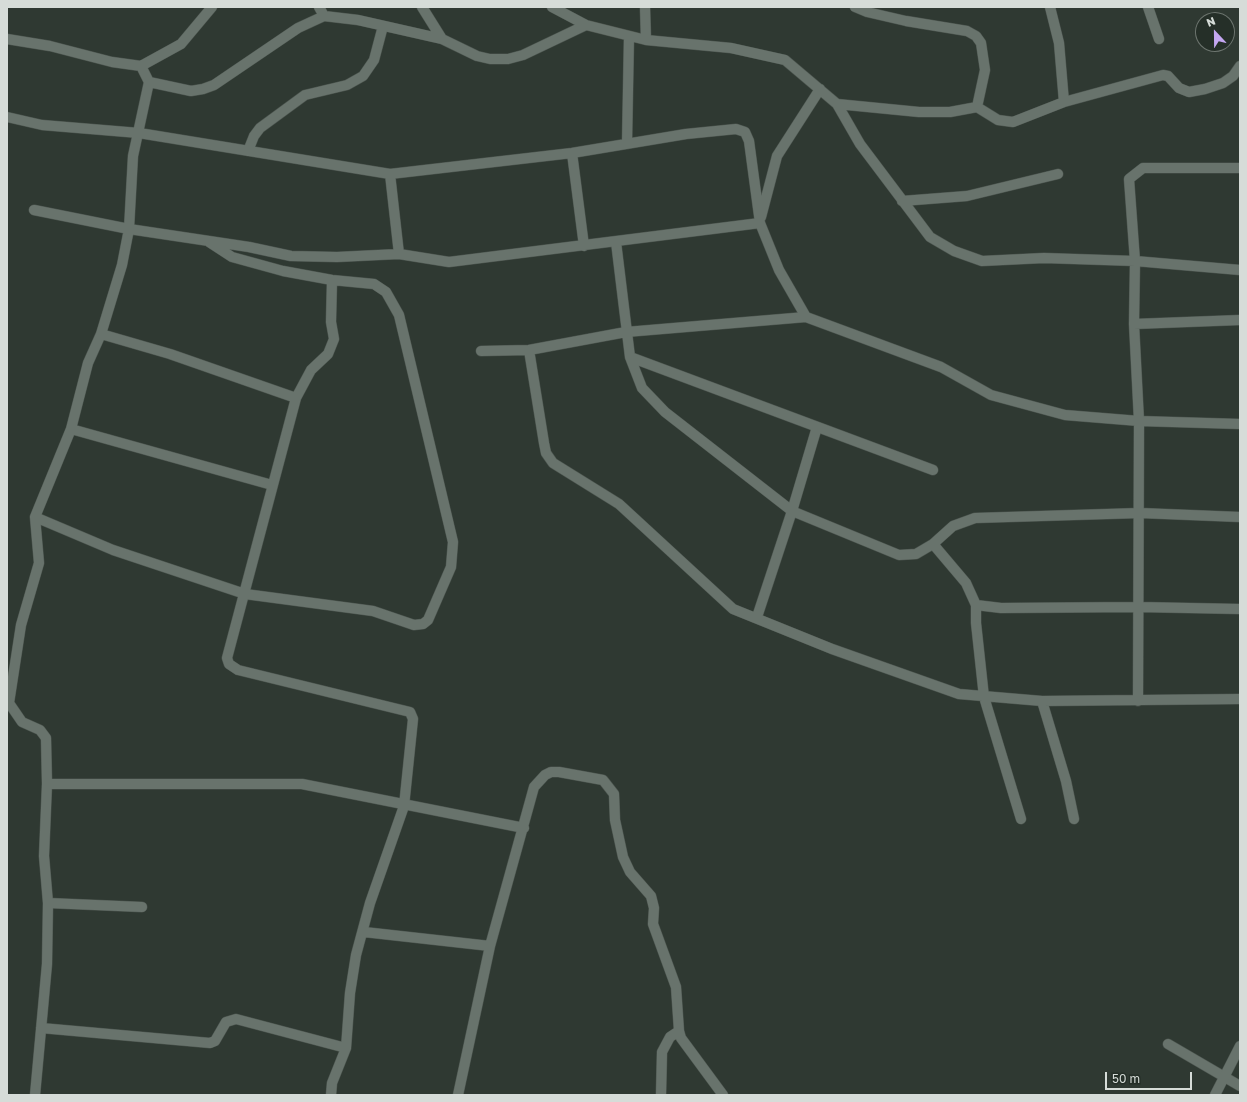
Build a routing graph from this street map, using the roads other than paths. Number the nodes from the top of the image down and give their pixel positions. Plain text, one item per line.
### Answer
1 (212, 7) edge
2 (422, 7) edge
3 (552, 7) edge
4 (645, 7) edge
5 (855, 7) edge
6 (1050, 7) edge
7 (1148, 7) edge
8 (322, 11) edge
9 (586, 25) junction
10 (383, 26) junction
11 (629, 36) junction
12 (7, 39) edge
13 (442, 39) junction
14 (1159, 39) dead end
15 (646, 40) junction
16 (141, 66) junction
17 (1240, 66) edge
18 (149, 82) junction
19 (820, 89) junction
20 (1064, 102) junction
21 (837, 104) junction
22 (977, 106) junction
23 (7, 117) edge
24 (139, 133) junction
25 (627, 144) junction
26 (248, 151) junction
27 (572, 153) junction
28 (1240, 168) edge
29 (390, 174) junction
30 (1058, 174) dead end
31 (902, 201) junction
32 (34, 210) dead end
33 (760, 223) junction
34 (129, 229) junction
35 (209, 242) junction
36 (616, 242) junction
37 (584, 246) junction
38 (399, 254) junction
39 (1135, 261) junction
40 (1240, 270) edge
41 (332, 280) junction
42 (806, 317) junction
43 (1240, 320) edge
44 (1134, 324) junction
45 (626, 332) junction
46 (101, 334) junction
47 (529, 350) junction
48 (481, 351) dead end
49 (630, 357) junction
50 (296, 398) junction
51 (1139, 421) junction
52 (1240, 424) edge
53 (817, 426) junction
54 (71, 429) junction
55 (933, 470) dead end
56 (272, 485) junction
57 (792, 511) junction
58 (1140, 513) junction
59 (35, 517) junction
60 (1240, 517) edge
61 (933, 544) junction
62 (245, 594) junction
63 (976, 605) junction
64 (1138, 607) junction
65 (1240, 609) edge
66 (757, 617) junction
67 (984, 697) junction
68 (1240, 699) edge
69 (1042, 701) junction
70 (1138, 701) junction
71 (47, 784) junction
72 (404, 806) junction
73 (1021, 819) dead end
74 (1074, 819) dead end
75 (524, 828) junction
76 (48, 903) junction
77 (142, 908) dead end
78 (364, 932) junction
79 (490, 946) junction
80 (41, 1028) junction
81 (679, 1031) junction
82 (1168, 1044) dead end
83 (1240, 1046) edge
84 (346, 1048) junction
85 (1224, 1076) junction
86 (1240, 1086) edge
87 (35, 1095) edge
88 (331, 1095) edge
89 (458, 1095) edge
90 (661, 1095) edge
91 (723, 1095) edge
92 (1215, 1095) edge

1 - 16 street
2 - 13 street
3 - 9 street
4 - 15 street
5 - 22 street
6 - 20 street
7 - 14 street
8 - 10 street
8 - 18 street
9 - 11 street
9 - 13 street
10 - 13 street
10 - 26 street
11 - 15 street
11 - 25 street
12 - 16 street
15 - 19 street
16 - 18 street
17 - 20 street
18 - 24 street
19 - 21 street
19 - 33 street
20 - 22 street
21 - 22 street
21 - 31 street
23 - 24 street
24 - 26 street
24 - 34 street
25 - 27 street
25 - 33 street
26 - 29 street
27 - 29 street
27 - 37 street
28 - 39 street
29 - 38 street
30 - 31 street
31 - 39 street
32 - 34 street
33 - 36 street
33 - 42 street
34 - 35 street
34 - 46 street
35 - 38 street
35 - 41 street
36 - 37 street
36 - 45 street
37 - 38 street
39 - 40 street
39 - 44 street
41 - 50 street
41 - 62 street
42 - 45 street
42 - 51 street
43 - 44 street
44 - 51 street
45 - 47 street
45 - 49 street
46 - 50 street
46 - 54 street
47 - 48 street
47 - 66 street
49 - 53 street
49 - 57 street
50 - 56 street
51 - 52 street
51 - 58 street
53 - 55 street
53 - 57 street
54 - 56 street
54 - 59 street
56 - 62 street
57 - 61 street
57 - 66 street
58 - 60 street
58 - 61 street
58 - 64 street
59 - 62 street
59 - 71 street
61 - 63 street
62 - 72 street
63 - 64 street
63 - 67 street
64 - 65 street
64 - 70 street
66 - 67 street
67 - 69 street
67 - 73 street
68 - 70 street
69 - 70 street
69 - 74 street
71 - 72 street
71 - 76 street
72 - 75 street
72 - 78 street
75 - 79 street
75 - 81 street
76 - 77 street
76 - 80 street
78 - 79 street
78 - 84 street
79 - 89 street
80 - 84 street
80 - 87 street
81 - 90 street
81 - 91 street
82 - 85 street
83 - 85 street
84 - 88 street
85 - 86 street
85 - 92 street

